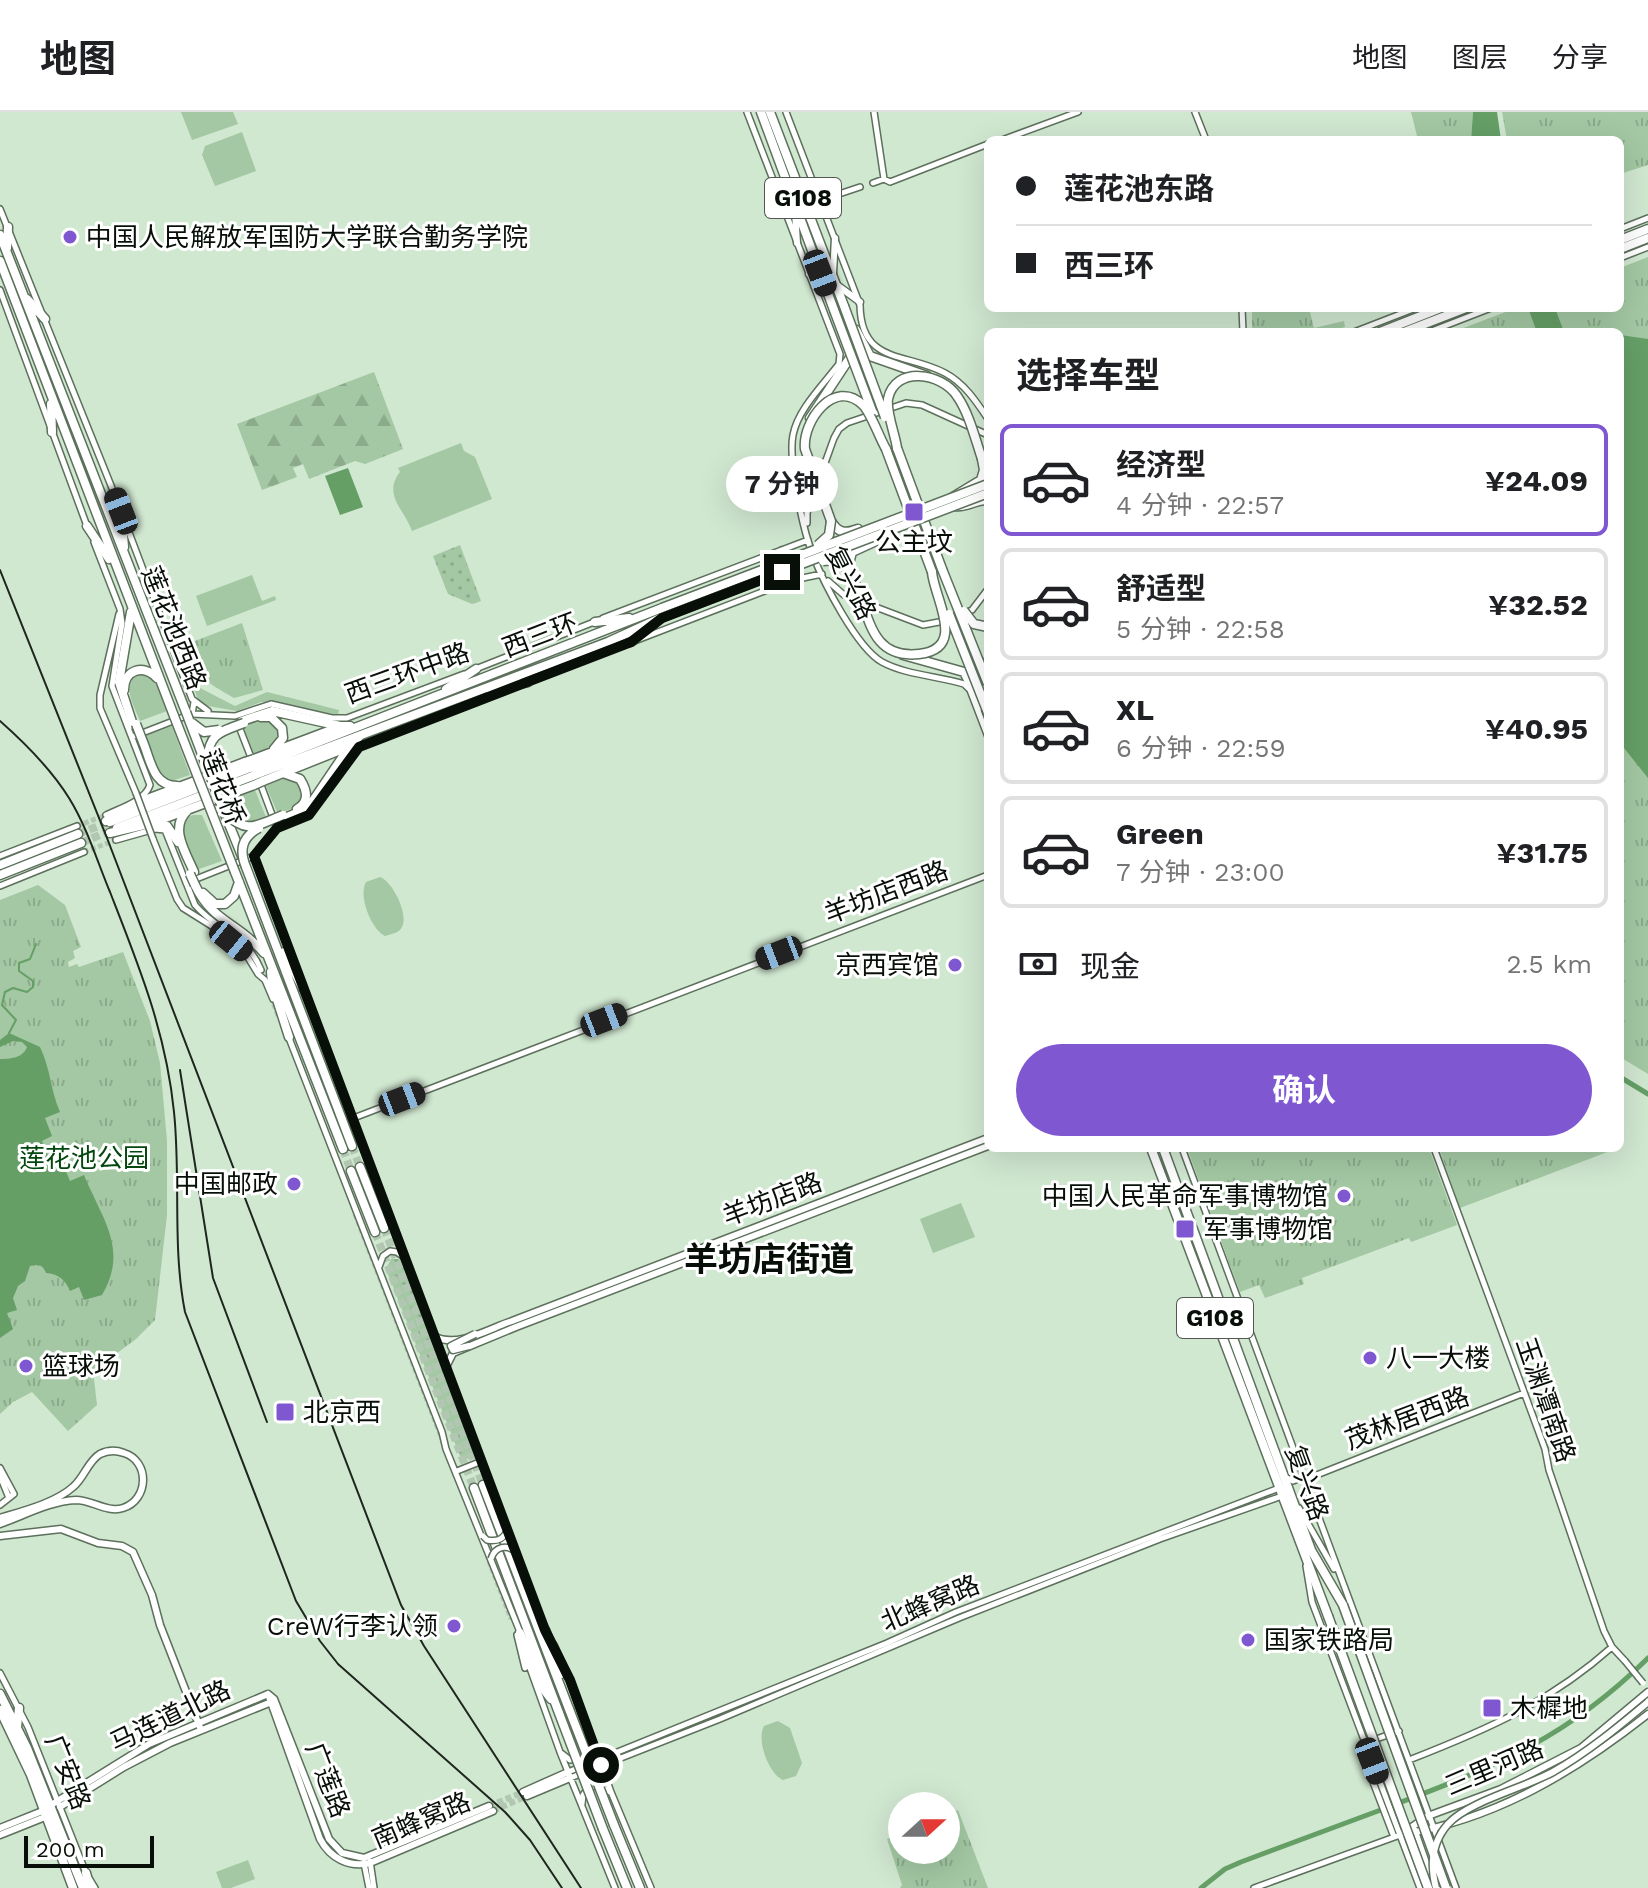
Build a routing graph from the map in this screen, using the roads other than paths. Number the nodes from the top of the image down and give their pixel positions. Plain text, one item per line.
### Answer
1 (747, 112) edge
2 (761, 112) edge
3 (770, 112) edge
4 (786, 112) edge
5 (874, 112) edge
6 (1078, 112) edge
7 (1195, 112) edge
8 (1013, 136) edge
9 (1204, 136) edge
10 (984, 146) edge
11 (884, 179) junction
12 (873, 183) dead end
13 (860, 187) dead end
14 (821, 200) junction
15 (794, 204) junction
16 (0, 209) edge
17 (1648, 218) edge
18 (8, 227) junction
19 (1624, 227) edge
20 (1648, 229) edge
21 (0, 235) edge
22 (835, 238) junction
23 (1624, 238) edge
24 (1648, 238) edge
25 (797, 243) junction
26 (1648, 247) edge
27 (1624, 250) edge
28 (1624, 252) edge
29 (7, 253) junction
30 (0, 261) edge
31 (809, 274) junction
32 (0, 278) edge
33 (834, 280) junction
34 (0, 290) edge
35 (18, 295) junction
36 (829, 296) junction
37 (860, 302) junction
38 (1406, 312) edge
39 (1442, 312) edge
40 (1481, 312) edge
41 (848, 317) junction
42 (45, 319) junction
43 (1364, 328) edge
44 (1390, 328) edge
45 (1412, 328) edge
46 (1439, 328) edge
47 (851, 356) junction
48 (928, 376) junction
49 (51, 396) junction
50 (984, 413) edge
51 (809, 421) junction
52 (52, 432) junction
53 (984, 433) edge
54 (897, 448) junction
55 (886, 449) junction
56 (982, 459) junction
57 (825, 461) junction
58 (984, 462) edge
59 (796, 483) junction
60 (984, 486) edge
61 (984, 494) edge
62 (984, 500) edge
63 (953, 502) junction
64 (121, 511) junction
65 (831, 521) junction
66 (87, 526) junction
67 (880, 530) junction
68 (808, 540) junction
69 (781, 550) junction
70 (810, 557) junction
71 (125, 560) junction
72 (848, 568) junction
73 (937, 570) junction
74 (119, 574) junction
75 (822, 574) junction
76 (793, 580) junction
77 (984, 594) edge
78 (131, 603) junction
79 (120, 609) junction
80 (663, 614) junction
81 (638, 617) junction
82 (595, 622) junction
83 (984, 627) edge
84 (631, 642) junction
85 (898, 653) junction
86 (476, 669) junction
87 (984, 675) edge
88 (528, 682) junction
89 (162, 685) junction
90 (465, 694) junction
91 (432, 698) junction
92 (194, 702) junction
93 (984, 703) edge
94 (984, 707) edge
95 (213, 713) junction
96 (189, 715) junction
97 (174, 716) joint
98 (241, 720) junction
99 (134, 724) junction
100 (340, 726) junction
101 (984, 727) edge
102 (362, 729) junction
103 (132, 737) junction
104 (142, 743) junction
105 (350, 746) junction
106 (267, 754) junction
107 (206, 766) junction
108 (254, 772) junction
109 (282, 773) junction
110 (186, 785) junction
111 (142, 801) junction
112 (189, 809) junction
113 (224, 812) junction
114 (284, 817) junction
115 (152, 823) junction
116 (109, 827) junction
117 (277, 828) junction
118 (80, 839) junction
119 (0, 856) edge
120 (242, 856) junction
121 (254, 856) junction
122 (0, 872) edge
123 (984, 877) edge
124 (193, 879) junction
125 (239, 882) junction
126 (0, 886) edge
127 (220, 929) junction
128 (275, 941) junction
129 (270, 959) junction
130 (261, 970) dead end
131 (302, 987) junction
132 (289, 1037) junction
133 (351, 1119) junction
134 (984, 1140) edge
135 (984, 1148) edge
136 (1153, 1152) edge
137 (1164, 1152) edge
138 (1183, 1152) edge
139 (1435, 1152) edge
140 (356, 1169) tunnel mouth
141 (380, 1230) tunnel mouth
142 (405, 1259) junction
143 (378, 1269) junction
144 (475, 1334) junction
145 (438, 1338) junction
146 (469, 1346) junction
147 (447, 1362) junction
148 (1524, 1393) junction
149 (442, 1432) junction
150 (482, 1461) junction
151 (0, 1468) edge
152 (457, 1471) junction
153 (0, 1476) edge
154 (1287, 1478) dead end
155 (1304, 1478) junction
156 (479, 1487) tunnel mouth
157 (1283, 1491) junction
158 (12, 1496) junction
159 (0, 1505) edge
160 (0, 1518) edge
161 (0, 1524) edge
162 (508, 1529) junction
163 (0, 1536) edge
164 (483, 1536) junction
165 (516, 1552) junction
166 (1303, 1553) junction
167 (491, 1559) junction
168 (1348, 1594) junction
169 (511, 1616) junction
170 (545, 1630) junction
171 (520, 1633) junction
172 (1612, 1647) junction
173 (530, 1672) junction
174 (0, 1673) edge
175 (1648, 1691) edge
176 (0, 1694) edge
177 (268, 1694) junction
178 (1648, 1702) edge
179 (269, 1703) junction
180 (19, 1708) junction
181 (563, 1708) junction
182 (0, 1710) edge
183 (1648, 1714) edge
184 (197, 1722) junction
185 (586, 1727) junction
186 (17, 1728) junction
187 (201, 1730) junction
188 (1399, 1731) junction
189 (590, 1735) junction
190 (554, 1737) junction
191 (1365, 1743) junction
192 (1581, 1748) junction
193 (560, 1752) junction
194 (40, 1758) junction
195 (1591, 1758) junction
196 (1409, 1760) junction
197 (600, 1762) junction
198 (37, 1771) junction
199 (569, 1775) junction
200 (1501, 1789) junction
201 (611, 1792) junction
202 (525, 1794) tunnel mouth
203 (1509, 1803) junction
204 (581, 1806) junction
205 (52, 1808) junction
206 (491, 1808) tunnel mouth
207 (1428, 1816) junction
208 (1390, 1819) junction
209 (0, 1828) edge
210 (1412, 1831) junction
211 (0, 1835) edge
212 (367, 1861) junction
213 (86, 1873) joint
214 (1451, 1875) junction
215 (1427, 1887) edge
216 (73, 1888) edge
217 (83, 1888) edge
218 (92, 1888) edge
219 (371, 1888) edge
220 (615, 1888) edge
221 (627, 1888) edge
222 (640, 1888) edge
223 (651, 1888) edge
224 (1254, 1888) edge
225 (1446, 1888) edge
226 (1456, 1888) edge

1 - 25 street, 复兴路
2 - 15 highway, G108
3 - 33 highway, G108
4 - 14 street
5 - 11 street
6 - 8 street
7 - 9 street
10 - 11 street
11 - 12 street
13 - 14 street
14 - 22 street
15 - 25 main road
15 - 36 highway, G108
16 - 18 street, 莲花池西路
17 - 19 street
18 - 29 highway
18 - 42 street, 莲花池西路
20 - 23 highway
21 - 29 highway, 莲花池西路
22 - 33 main road
22 - 37 street
24 - 27 highway
25 - 31 street, 复兴路
26 - 28 street
29 - 35 highway, 莲花池西路
30 - 35 highway, 莲花池西路
31 - 36 main road
31 - 59 street, 复兴路
32 - 35 highway
33 - 37 main road
33 - 41 highway, G108, bridge
34 - 52 street, 莲花池西路
35 - 42 highway
35 - 49 highway, 莲花池西路
35 - 71 highway, 莲花池西路
36 - 47 highway, G108, bridge
37 - 50 street
38 - 43 street
39 - 44 highway
39 - 45 highway
40 - 46 street
41 - 48 highway, bridge
41 - 54 highway, G108, bridge
42 - 64 street, 莲花池西路
47 - 51 highway, bridge
47 - 55 highway, G108, bridge
48 - 54 highway, bridge
48 - 56 highway, bridge
49 - 52 highway
49 - 74 highway, 莲花池西路
51 - 55 highway, bridge
51 - 65 highway, bridge
52 - 66 street, 莲花池西路
53 - 57 street
54 - 73 highway, G108
55 - 73 highway, G108
56 - 58 highway, bridge
56 - 63 highway, bridge
57 - 59 street
57 - 68 street
59 - 68 street, 复兴路
60 - 63 highway, 西三环, bridge
61 - 63 highway, 西三环, bridge
62 - 63 highway, bridge
63 - 67 highway, 西三环, bridge
64 - 71 highway
64 - 92 street, 莲花池西路
65 - 67 highway, bridge
65 - 70 highway, bridge
66 - 74 highway
66 - 79 street, 莲花池西路
67 - 70 highway, 西三环, bridge
67 - 72 highway, bridge
68 - 69 street, 西三环中路
68 - 75 street, 复兴路
69 - 76 street
69 - 82 street, 西三环中路
70 - 72 highway, bridge
70 - 80 highway, 西三环, bridge
71 - 96 highway, 莲花池西路
72 - 85 highway, bridge
73 - 83 highway, bridge
73 - 85 highway, bridge
73 - 87 highway, G108, bridge
73 - 93 highway, G108, bridge
74 - 78 highway, 莲花池西路
75 - 76 street, 西三环中路
75 - 77 street
75 - 101 street, 复兴路
76 - 84 street, 西三环中路
78 - 89 highway, 莲花池西路
78 - 99 highway
79 - 103 street, 莲花池西路
79 - 127 street, bridge
80 - 81 highway, 西三环
80 - 84 highway
80 - 90 highway, 西三环
81 - 82 highway
81 - 91 highway, 西三环
82 - 86 street, 西三环中路
84 - 88 street, 西三环中路
85 - 94 highway, bridge
86 - 91 highway
86 - 98 street, 西三环中路
88 - 90 highway
88 - 117 street, 西三环中路
89 - 97 highway, 莲花池西路
89 - 99 highway
90 - 102 highway, 西三环
91 - 102 highway, 西三环
92 - 95 street, 莲花池西路
92 - 96 street
95 - 96 street, 西三环中路
95 - 98 street, 西三环中路
96 - 98 highway, bridge
96 - 103 street, 西三环中路
96 - 107 highway, 莲花池西路, bridge
97 - 125 highway, 莲花桥, bridge
98 - 100 highway
98 - 106 highway
98 - 107 highway, bridge
98 - 117 street
99 - 104 highway, bridge
100 - 102 highway
100 - 106 highway
102 - 105 highway
102 - 108 highway, 西三环
103 - 116 street
104 - 110 highway
104 - 111 highway
105 - 109 highway
105 - 114 highway
106 - 108 highway
107 - 113 highway, 莲花池西路, bridge
108 - 109 highway
108 - 110 highway
108 - 112 highway
108 - 116 highway, 西三环
109 - 114 highway
110 - 111 highway
111 - 116 highway
112 - 115 highway
112 - 124 highway
113 - 114 highway, bridge
113 - 120 highway, 莲花池西路, bridge
114 - 120 highway, bridge
115 - 116 highway
115 - 124 highway
116 - 124 street
117 - 121 street, 西三环中路
118 - 119 street
118 - 122 highway
118 - 126 street
120 - 128 highway, 莲花池西路, bridge
121 - 124 street, 西三环中路
121 - 131 street
123 - 133 street, 羊坊店西路
124 - 125 highway
124 - 127 street
124 - 129 highway
125 - 129 highway, 莲花桥
127 - 130 street
127 - 132 street
128 - 129 highway
128 - 131 highway
129 - 132 highway
131 - 133 street
132 - 143 street
133 - 142 street
134 - 144 main road, 羊坊店路
135 - 146 main road, 羊坊店路
136 - 157 highway, 复兴路 / G108
137 - 157 highway, 复兴路 / G108
138 - 155 street, 复兴路
139 - 148 street, 玉渊潭南路
140 - 141 highway
142 - 143 street
142 - 145 street
143 - 149 street
144 - 145 main road, 羊坊店路, bridge
144 - 146 main road, bridge
145 - 147 street
146 - 147 main road, 羊坊店路, bridge
147 - 150 street
148 - 155 street, 茂林居西路
148 - 172 street, 玉渊潭南路
149 - 152 street
149 - 169 street
150 - 152 street
150 - 162 street
151 - 158 street
152 - 164 street
153 - 158 street
154 - 155 street, 茂林居西路
155 - 168 street, 复兴路
156 - 181 highway
157 - 166 highway, 复兴路 / G108
157 - 168 street
157 - 197 street, 北蜂窝路
157 - 210 highway, 复兴路 / G108, bridge
158 - 159 street
160 - 161 main road
162 - 164 street, bridge
162 - 165 street
163 - 184 main road
164 - 167 street
165 - 167 street, bridge
165 - 170 street
166 - 191 street, 复兴路
166 - 210 highway, 复兴路 / G108, bridge
167 - 169 street
168 - 188 street, 复兴路
169 - 171 street
169 - 173 street
170 - 181 highway
170 - 185 street
171 - 173 street
171 - 181 highway
172 - 175 street, 玉渊潭南路, bridge
172 - 196 street
173 - 190 street
174 - 180 street, 广安路
175 - 192 main road, 三里河路
176 - 186 highway, 广安路
177 - 179 main road, 广莲路
177 - 184 main road, 马连道北路
177 - 212 main road, 广莲路
178 - 215 main road, bridge
179 - 187 main road, 马连道北路
179 - 212 main road, 广莲路
180 - 186 highway
180 - 194 street, 广安路
181 - 221 highway, bridge
181 - 222 highway, bridge
182 - 205 highway, 广安路
183 - 195 main road, 三里河路
184 - 187 main road
184 - 205 main road, 马连道北路
185 - 189 street
185 - 190 street
186 - 198 highway, 广安路
187 - 205 main road, 马连道北路
188 - 191 street
188 - 196 street, 复兴路
189 - 193 street
189 - 197 street
190 - 193 street
191 - 208 street, 复兴路
192 - 195 street
192 - 200 main road, 三里河路
193 - 199 street
194 - 198 highway
194 - 205 street, 广安路
195 - 203 main road, 三里河路
196 - 207 street, 复兴路
197 - 199 street, 北蜂窝路
197 - 201 street
198 - 205 highway, 广安路
199 - 202 main road
199 - 204 street
200 - 203 main road
200 - 207 main road, 三里河路
201 - 204 street
201 - 223 street
203 - 210 main road, 三里河路
204 - 220 street
205 - 209 main road
205 - 211 main road
205 - 213 street, 广安路
205 - 216 highway
205 - 217 highway
206 - 212 main road, 南蜂窝路
207 - 210 main road, 三里河路
207 - 210 street, 复兴路
208 - 210 street, 复兴路
208 - 210 street
210 - 214 street, 复兴路
210 - 215 highway, G108, bridge
210 - 224 street
210 - 225 highway, G108, bridge
212 - 219 street
213 - 218 highway
214 - 215 street
214 - 226 street, 复兴路

